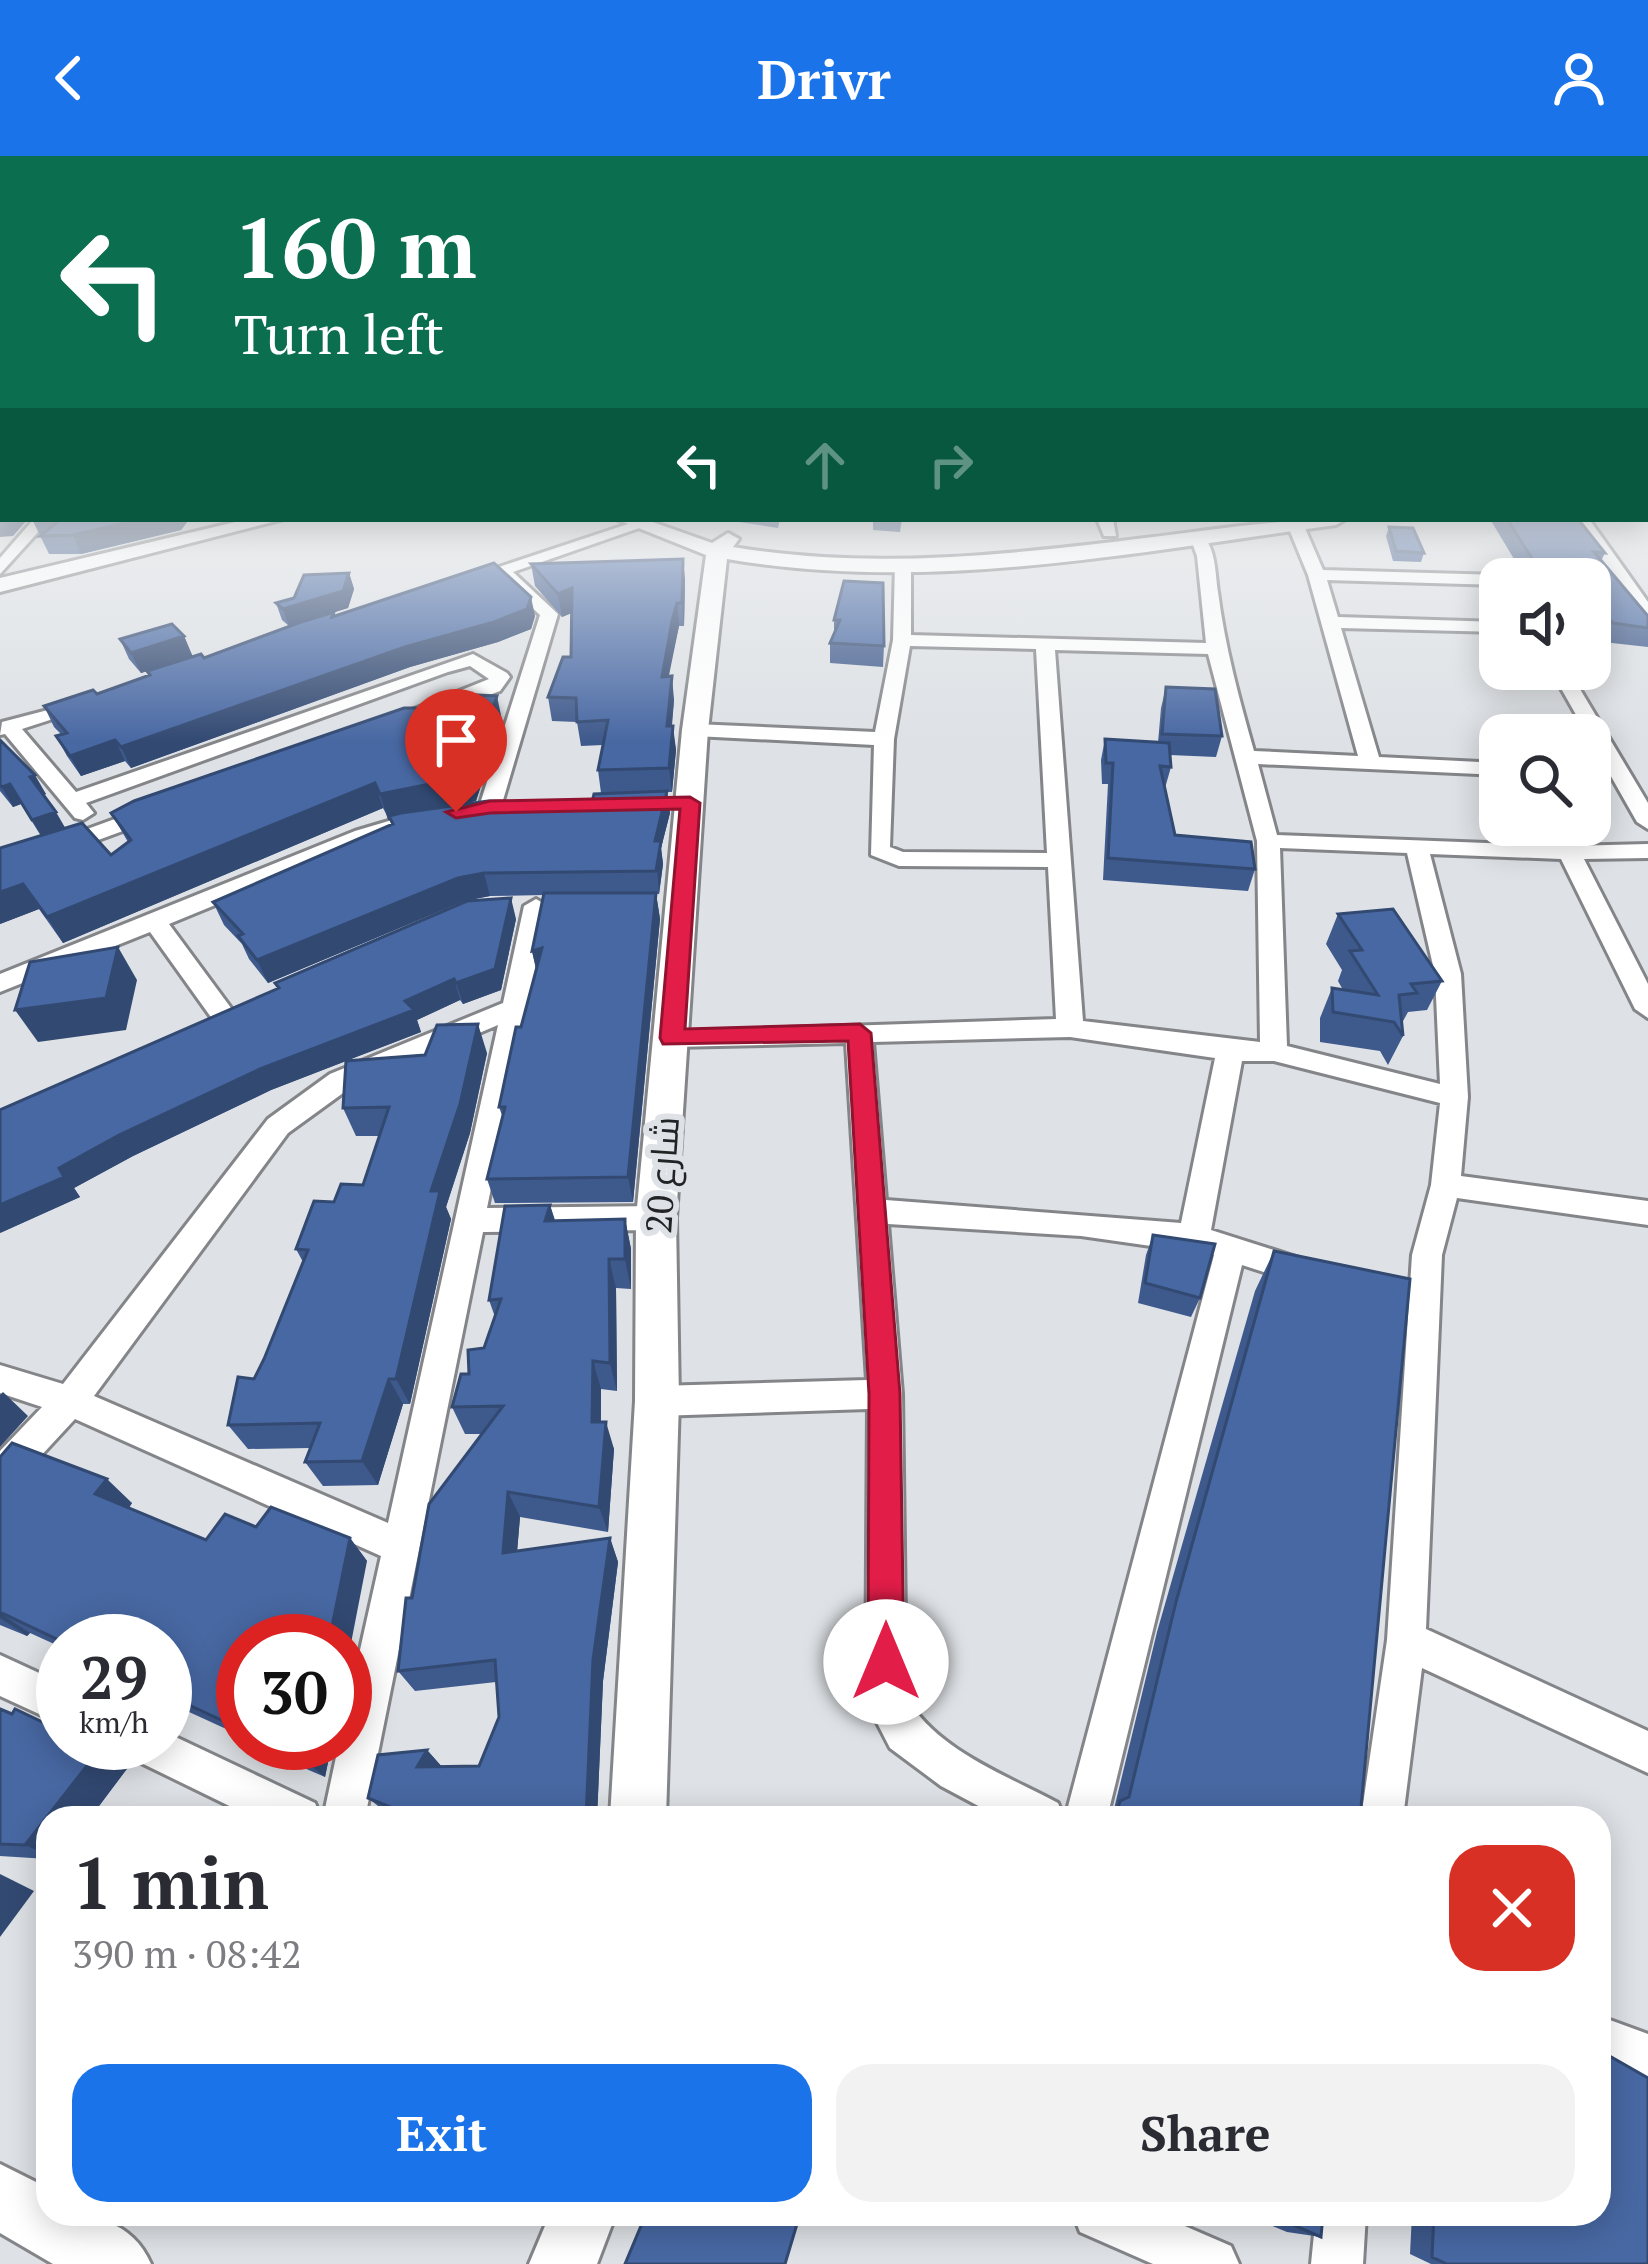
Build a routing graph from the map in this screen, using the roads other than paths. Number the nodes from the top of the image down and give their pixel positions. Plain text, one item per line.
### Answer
1 (163, 545) edge
2 (568, 545) edge
3 (690, 545) edge
4 (706, 545) edge
5 (949, 545) edge
6 (1110, 545) edge
7 (1201, 545) edge
8 (1304, 545) edge
9 (1595, 545) edge
10 (719, 557) junction
11 (903, 565) junction
12 (501, 570) junction
13 (1317, 575) junction
14 (1479, 579) edge
15 (0, 584) edge
16 (457, 584) edge
17 (1648, 615) edge
18 (1330, 622) junction
19 (1479, 626) edge
20 (902, 640) junction
21 (1046, 644) junction
22 (1216, 649) junction
23 (1571, 690) edge
24 (98, 698) edge
25 (4, 728) edge
26 (695, 730) junction
27 (353, 739) edge
28 (884, 739) junction
29 (1247, 757) junction
30 (1370, 762) junction
31 (1479, 768) edge
32 (1611, 776) edge
33 (1618, 776) junction
34 (73, 800) junction
35 (184, 801) edge
36 (490, 808) edge
37 (422, 818) edge
38 (1648, 822) edge
39 (100, 832) junction
40 (1268, 841) junction
41 (1417, 848) junction
42 (1648, 850) edge
43 (1568, 853) junction
44 (1059, 860) junction
45 (0, 869) edge
46 (535, 907) edge
47 (155, 921) junction
48 (0, 984) edge
49 (515, 1008) junction
50 (1648, 1010) edge
51 (222, 1014) edge
52 (1070, 1028) junction
53 (860, 1033) junction
54 (672, 1038) junction
55 (1230, 1051) junction
56 (1274, 1052) junction
57 (1454, 1096) junction
58 (1446, 1185) junction
59 (872, 1210) junction
60 (1648, 1214) edge
61 (656, 1217) junction
62 (472, 1220) junction
63 (1194, 1237) junction
64 (1230, 1252) junction
65 (1337, 1281) edge
66 (0, 1379) edge
67 (885, 1394) junction
68 (657, 1400) junction
69 (70, 1401) junction
70 (0, 1475) edge
71 (399, 1546) junction
72 (1406, 1640) junction
73 (0, 1675) edge
74 (36, 1692) edge
75 (1648, 1752) edge
76 (192, 1766) edge
77 (275, 1806) edge
78 (346, 1806) edge
79 (639, 1806) edge
80 (1020, 1806) edge
81 (1089, 1806) edge
82 (1384, 1806) edge
83 (1611, 2043) edge
84 (1648, 2058) edge
85 (0, 2197) edge
86 (36, 2218) edge
87 (51, 2226) edge
88 (578, 2226) edge
89 (1126, 2226) edge
90 (1340, 2226) edge
91 (117, 2264) edge
92 (563, 2264) edge
93 (1213, 2264) edge
94 (1336, 2264) edge

1 - 15 street
2 - 12 street
3 - 10 street
4 - 10 street
5 - 10 street
6 - 11 street
7 - 22 street
8 - 13 street
9 - 17 street
10 - 11 street
10 - 26 street, شارع 20
11 - 20 street
12 - 16 street
12 - 36 street
13 - 14 street
13 - 18 street
18 - 19 street
18 - 30 street
20 - 21 street
20 - 28 street
21 - 22 street
21 - 44 street
22 - 29 street
23 - 33 street
24 - 25 street
25 - 34 street
26 - 28 street
26 - 54 street, شارع 20
27 - 34 street
28 - 44 street
29 - 30 street
29 - 40 street
30 - 31 street
32 - 33 street
33 - 38 street
34 - 39 street
35 - 39 street
37 - 47 street
39 - 45 street
40 - 41 street
40 - 56 street
41 - 43 street
41 - 57 street
42 - 43 street
43 - 50 street
44 - 52 street
46 - 49 street
47 - 48 street
47 - 51 street
49 - 62 street
49 - 69 street
52 - 53 street
52 - 55 street
53 - 54 street
53 - 59 street
54 - 61 street, شارع 20
55 - 56 street
55 - 63 street
56 - 57 street
57 - 58 street
58 - 60 street
58 - 72 street
59 - 63 street
59 - 67 street
61 - 62 street
61 - 68 street, شارع 20
62 - 71 street
63 - 64 street
64 - 65 street
64 - 81 street
66 - 69 street
67 - 68 street
67 - 80 street
68 - 79 street, شارع 20
69 - 70 street
69 - 71 street
71 - 78 street
72 - 75 street
72 - 82 street
73 - 74 street
76 - 77 street
83 - 84 street
85 - 86 street
87 - 91 street
88 - 92 street
89 - 93 street
90 - 94 street

